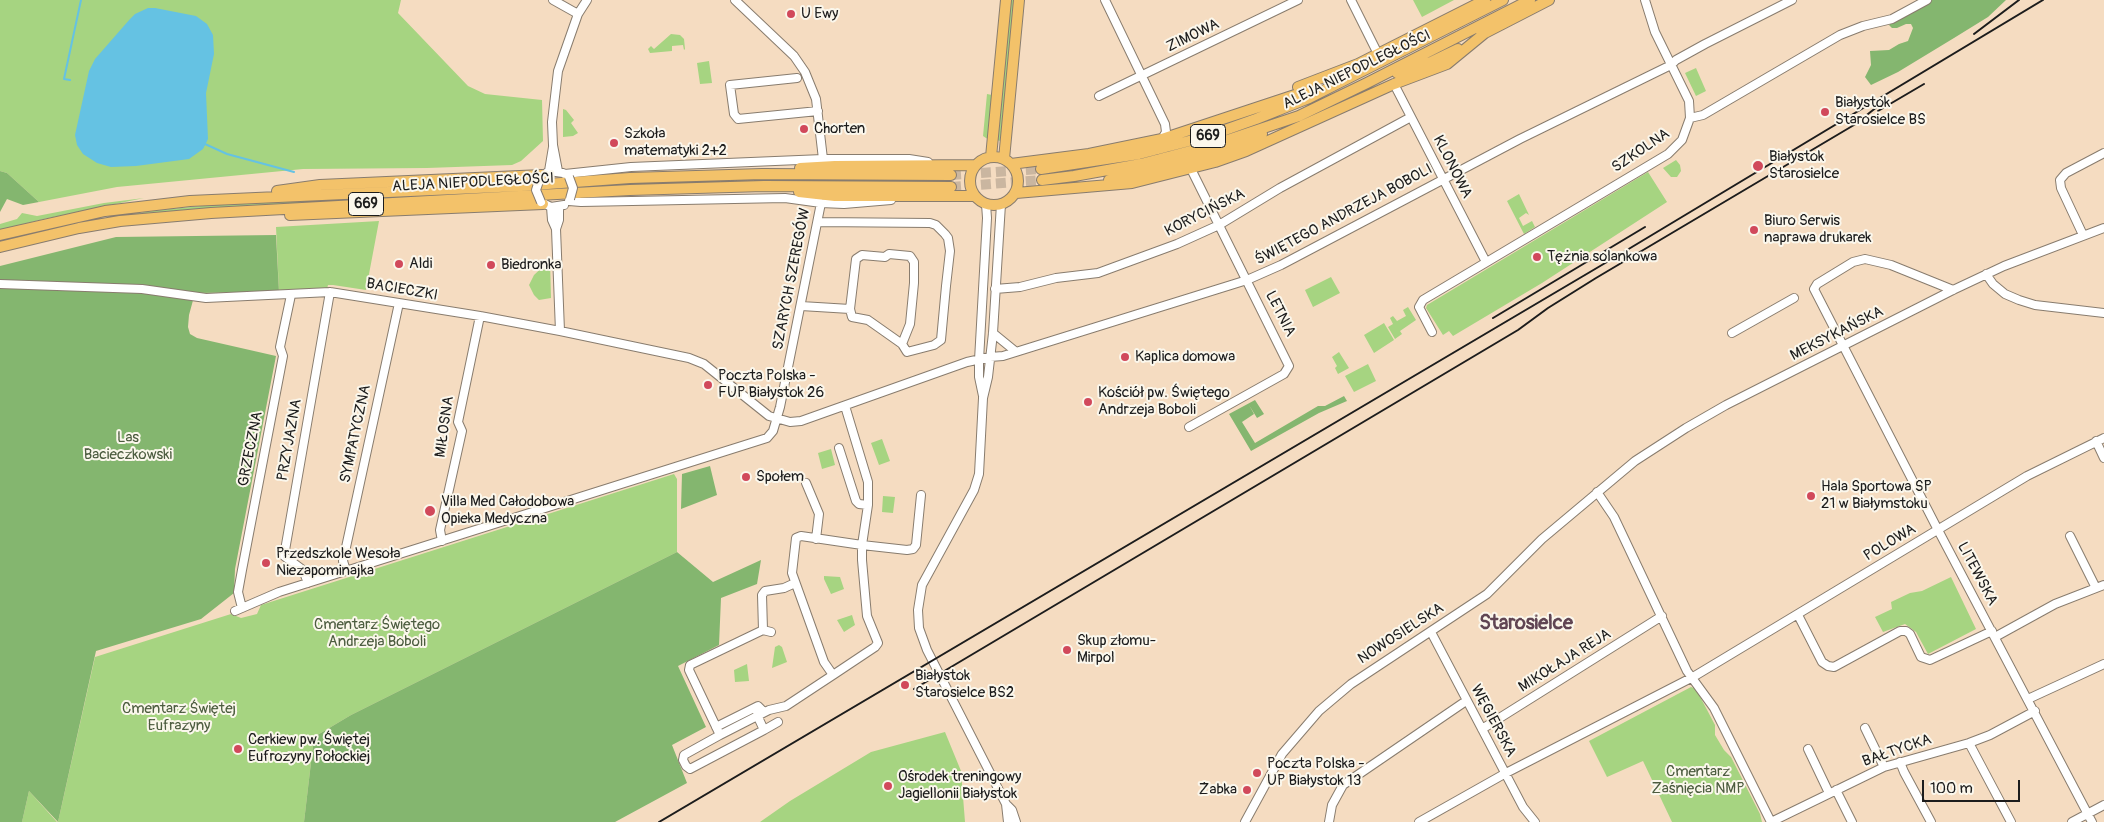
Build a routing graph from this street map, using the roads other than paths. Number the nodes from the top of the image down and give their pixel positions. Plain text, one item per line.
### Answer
1 (554, 0) edge
2 (587, 0) edge
3 (735, 0) edge
4 (1006, 0) edge
5 (1019, 0) edge
6 (1105, 0) edge
7 (1298, 0) edge
8 (1351, 0) edge
9 (1485, 0) edge
10 (1503, 0) edge
11 (1530, 0) edge
12 (1549, 0) edge
13 (1645, 0) edge
14 (1792, 0) edge
15 (1927, 0) edge
16 (578, 14) junction
17 (1486, 32) junction
18 (1378, 54) junction
19 (1671, 65) junction
20 (1364, 70) junction
21 (1142, 76) junction
22 (797, 78) dead end
23 (1367, 83) junction
24 (1394, 84) junction
25 (1099, 96) dead end
26 (818, 111) junction
27 (1299, 116) junction
28 (1411, 117) junction
29 (1690, 118) junction
30 (1217, 122) junction
31 (1162, 139) junction
32 (553, 145) junction
33 (2104, 153) edge
34 (990, 157) junction
35 (823, 159) junction
36 (1008, 161) junction
37 (947, 165) junction
38 (976, 165) junction
39 (1191, 169) junction
40 (564, 174) junction
41 (762, 174) junction
42 (544, 175) junction
43 (951, 175) tunnel mouth
44 (1443, 178) junction
45 (764, 186) junction
46 (952, 186) tunnel mouth
47 (1076, 187) junction
48 (1016, 193) junction
49 (908, 196) junction
50 (975, 196) junction
51 (209, 200) junction
52 (570, 200) junction
53 (821, 203) junction
54 (986, 204) junction
55 (1001, 204) junction
56 (549, 205) junction
57 (211, 213) junction
58 (818, 222) junction
59 (1218, 225) junction
60 (2104, 228) edge
61 (0, 235) edge
62 (2084, 235) junction
63 (0, 247) edge
64 (1486, 262) junction
65 (1986, 274) junction
66 (1247, 280) junction
67 (0, 284) edge
68 (995, 289) junction
69 (1953, 290) junction
70 (330, 292) junction
71 (291, 295) junction
72 (1794, 298) dead end
73 (399, 303) junction
74 (801, 306) junction
75 (850, 308) junction
76 (2104, 313) edge
77 (480, 316) junction
78 (560, 331) junction
79 (1432, 332) dead end
80 (993, 333) junction
81 (1732, 333) dead end
82 (902, 344) junction
83 (1843, 347) junction
84 (1015, 352) junction
85 (990, 357) junction
86 (979, 360) junction
87 (983, 398) junction
88 (844, 406) junction
89 (777, 418) junction
90 (1189, 427) dead end
91 (2104, 438) edge
92 (2096, 441) junction
93 (839, 448) dead end
94 (2104, 458) edge
95 (806, 483) dead end
96 (1597, 492) junction
97 (921, 495) dead end
98 (868, 505) junction
99 (1938, 530) junction
100 (2070, 536) dead end
101 (816, 539) junction
102 (442, 541) junction
103 (862, 545) junction
104 (346, 571) junction
105 (308, 583) junction
106 (794, 583) junction
107 (2100, 587) edge
108 (1798, 615) junction
109 (1662, 616) junction
110 (1430, 632) junction
111 (1993, 634) junction
112 (2104, 664) edge
113 (833, 676) junction
114 (1693, 677) junction
115 (2028, 699) junction
116 (1466, 701) junction
117 (2035, 711) junction
118 (760, 714) junction
119 (778, 722) dead end
120 (1864, 728) dead end
121 (1482, 729) junction
122 (764, 730) junction
123 (718, 731) junction
124 (1969, 743) junction
125 (1808, 749) dead end
126 (1900, 762) junction
127 (1884, 767) junction
128 (1506, 773) junction
129 (1832, 791) junction
130 (1006, 804) junction
131 (2104, 805) edge
132 (2088, 812) junction
133 (1008, 822) edge
134 (1016, 822) edge
135 (1245, 822) edge
136 (1329, 822) edge
137 (1419, 822) edge
138 (1535, 822) edge
139 (1771, 822) edge
140 (1852, 822) edge
141 (1931, 822) edge
142 (2011, 822) edge
143 (2072, 822) edge
144 (2092, 822) edge

1 - 16 street
2 - 16 street
3 - 26 street
4 - 34 main road
5 - 36 main road
6 - 21 street
7 - 21 street, ZIMOWA
8 - 18 street
9 - 18 main road
10 - 20 main road, ALEJA NIEPODLEGŁOŚCI / 669
11 - 23 main road, ALEJA NIEPODLEGŁOŚCI / 669
12 - 17 main road
13 - 19 street
14 - 19 street, ŚWIĘTEGO ANDRZEJA BOBOLI
15 - 29 street
16 - 32 street
17 - 23 main road
17 - 24 main road
18 - 30 main road
19 - 29 street
19 - 44 street, ŚWIĘTEGO ANDRZEJA BOBOLI
20 - 27 main road, ALEJA NIEPODLEGŁOŚCI / 669
20 - 30 main road
21 - 25 street, ZIMOWA
21 - 31 street
22 - 26 street
23 - 27 main road, ALEJA NIEPODLEGŁOŚCI / 669
24 - 28 street, KLONOWA
24 - 39 main road
26 - 35 street
27 - 47 main road
28 - 44 street, KLONOWA
28 - 59 street, KORYCIŃSKA
29 - 64 street, SZKOLNA
30 - 31 main road
31 - 36 main road
32 - 40 street
32 - 42 street
33 - 62 street
34 - 36 main road
34 - 38 main road
35 - 37 street
35 - 40 street
36 - 48 main road
37 - 38 main road
37 - 41 main road
38 - 50 main road
39 - 47 main road
39 - 59 street, LETNIA
40 - 42 street
40 - 52 street, bridge
41 - 43 main road, ALEJA NIEPODLEGŁOŚCI / 669
41 - 51 main road, ALEJA NIEPODLEGŁOŚCI / 669
42 - 51 main road
42 - 56 street, bridge
44 - 64 street, KLONOWA
44 - 66 street, ŚWIĘTEGO ANDRZEJA BOBOLI
45 - 46 main road, ALEJA NIEPODLEGŁOŚCI / 669
45 - 49 main road
45 - 57 main road, ALEJA NIEPODLEGŁOŚCI / 669
47 - 48 main road
48 - 55 main road
49 - 50 main road
49 - 53 street
50 - 54 main road
51 - 61 main road, ALEJA NIEPODLEGŁOŚCI / 669
52 - 53 street
52 - 56 street
53 - 58 street, SZARYCH SZEREGÓW
54 - 55 main road
54 - 86 street
55 - 68 street
56 - 57 main road
56 - 78 street
57 - 63 main road, ALEJA NIEPODLEGŁOŚCI / 669
58 - 74 street, SZARYCH SZEREGÓW
58 - 82 street
59 - 66 street, LETNIA
59 - 68 street, KORYCIŃSKA
60 - 62 street, MEKSYKAŃSKA
62 - 65 street, MEKSYKAŃSKA
64 - 79 street, SZKOLNA
65 - 69 street, MEKSYKAŃSKA
65 - 76 street
66 - 84 street, ŚWIĘTEGO ANDRZEJA BOBOLI
66 - 90 street, LETNIA
67 - 71 street, BACIECZKI
68 - 80 street
69 - 83 street, MEKSYKAŃSKA
69 - 83 street, LITEWSKA
70 - 71 street, BACIECZKI
70 - 73 street, BACIECZKI
70 - 105 street, PRZYJAZNA
71 - 105 street, GRZECZNA
72 - 81 street
73 - 77 street, BACIECZKI
73 - 104 street, SYMPATYCZNA
74 - 75 street
74 - 89 street, SZARYCH SZEREGÓW
75 - 82 street
75 - 82 street
77 - 78 street, BACIECZKI
77 - 102 street, MIŁOSNA
78 - 89 street, BACIECZKI
80 - 84 street
80 - 85 street
83 - 96 street, MEKSYKAŃSKA
83 - 99 street, LITEWSKA
84 - 85 street, ŚWIĘTEGO ANDRZEJA BOBOLI
85 - 86 street, ŚWIĘTEGO ANDRZEJA BOBOLI
85 - 87 street
86 - 87 street
86 - 88 street
87 - 130 street
88 - 89 street
88 - 98 street
89 - 102 street
91 - 92 street, POLOWA
92 - 94 street
92 - 99 street, POLOWA
93 - 98 street
95 - 101 street
96 - 109 street
96 - 110 street, NOWOSIELSKA
97 - 103 street
98 - 103 street
99 - 108 street, POLOWA
99 - 111 street, LITEWSKA
100 - 107 street
101 - 103 street
101 - 106 street
102 - 104 street
103 - 113 street
104 - 105 street
106 - 113 street
106 - 123 street
107 - 111 street
108 - 111 street
108 - 114 street, POLOWA
109 - 114 street
109 - 121 street, MIKOŁAJA REJA
110 - 116 street, WĘGIERSKA
110 - 135 street, NOWOSIELSKA
111 - 115 street, LITEWSKA
112 - 115 street
113 - 118 street
114 - 128 street, POLOWA
114 - 139 street
115 - 117 street, LITEWSKA
116 - 121 street, WĘGIERSKA
116 - 136 street
117 - 124 street, BAŁTYCKA
117 - 132 street, LITEWSKA
118 - 122 street
118 - 123 street
119 - 122 street
120 - 127 street
121 - 128 street, WĘGIERSKA
122 - 123 street
124 - 126 street, BAŁTYCKA
124 - 142 street
125 - 129 street
126 - 127 street, BAŁTYCKA
126 - 141 street
127 - 129 street, BAŁTYCKA
128 - 137 street, POLOWA
128 - 138 street, WĘGIERSKA
129 - 139 street, BAŁTYCKA
129 - 140 street
130 - 133 street
130 - 134 street
131 - 132 street
132 - 143 street
132 - 144 street, LITEWSKA

